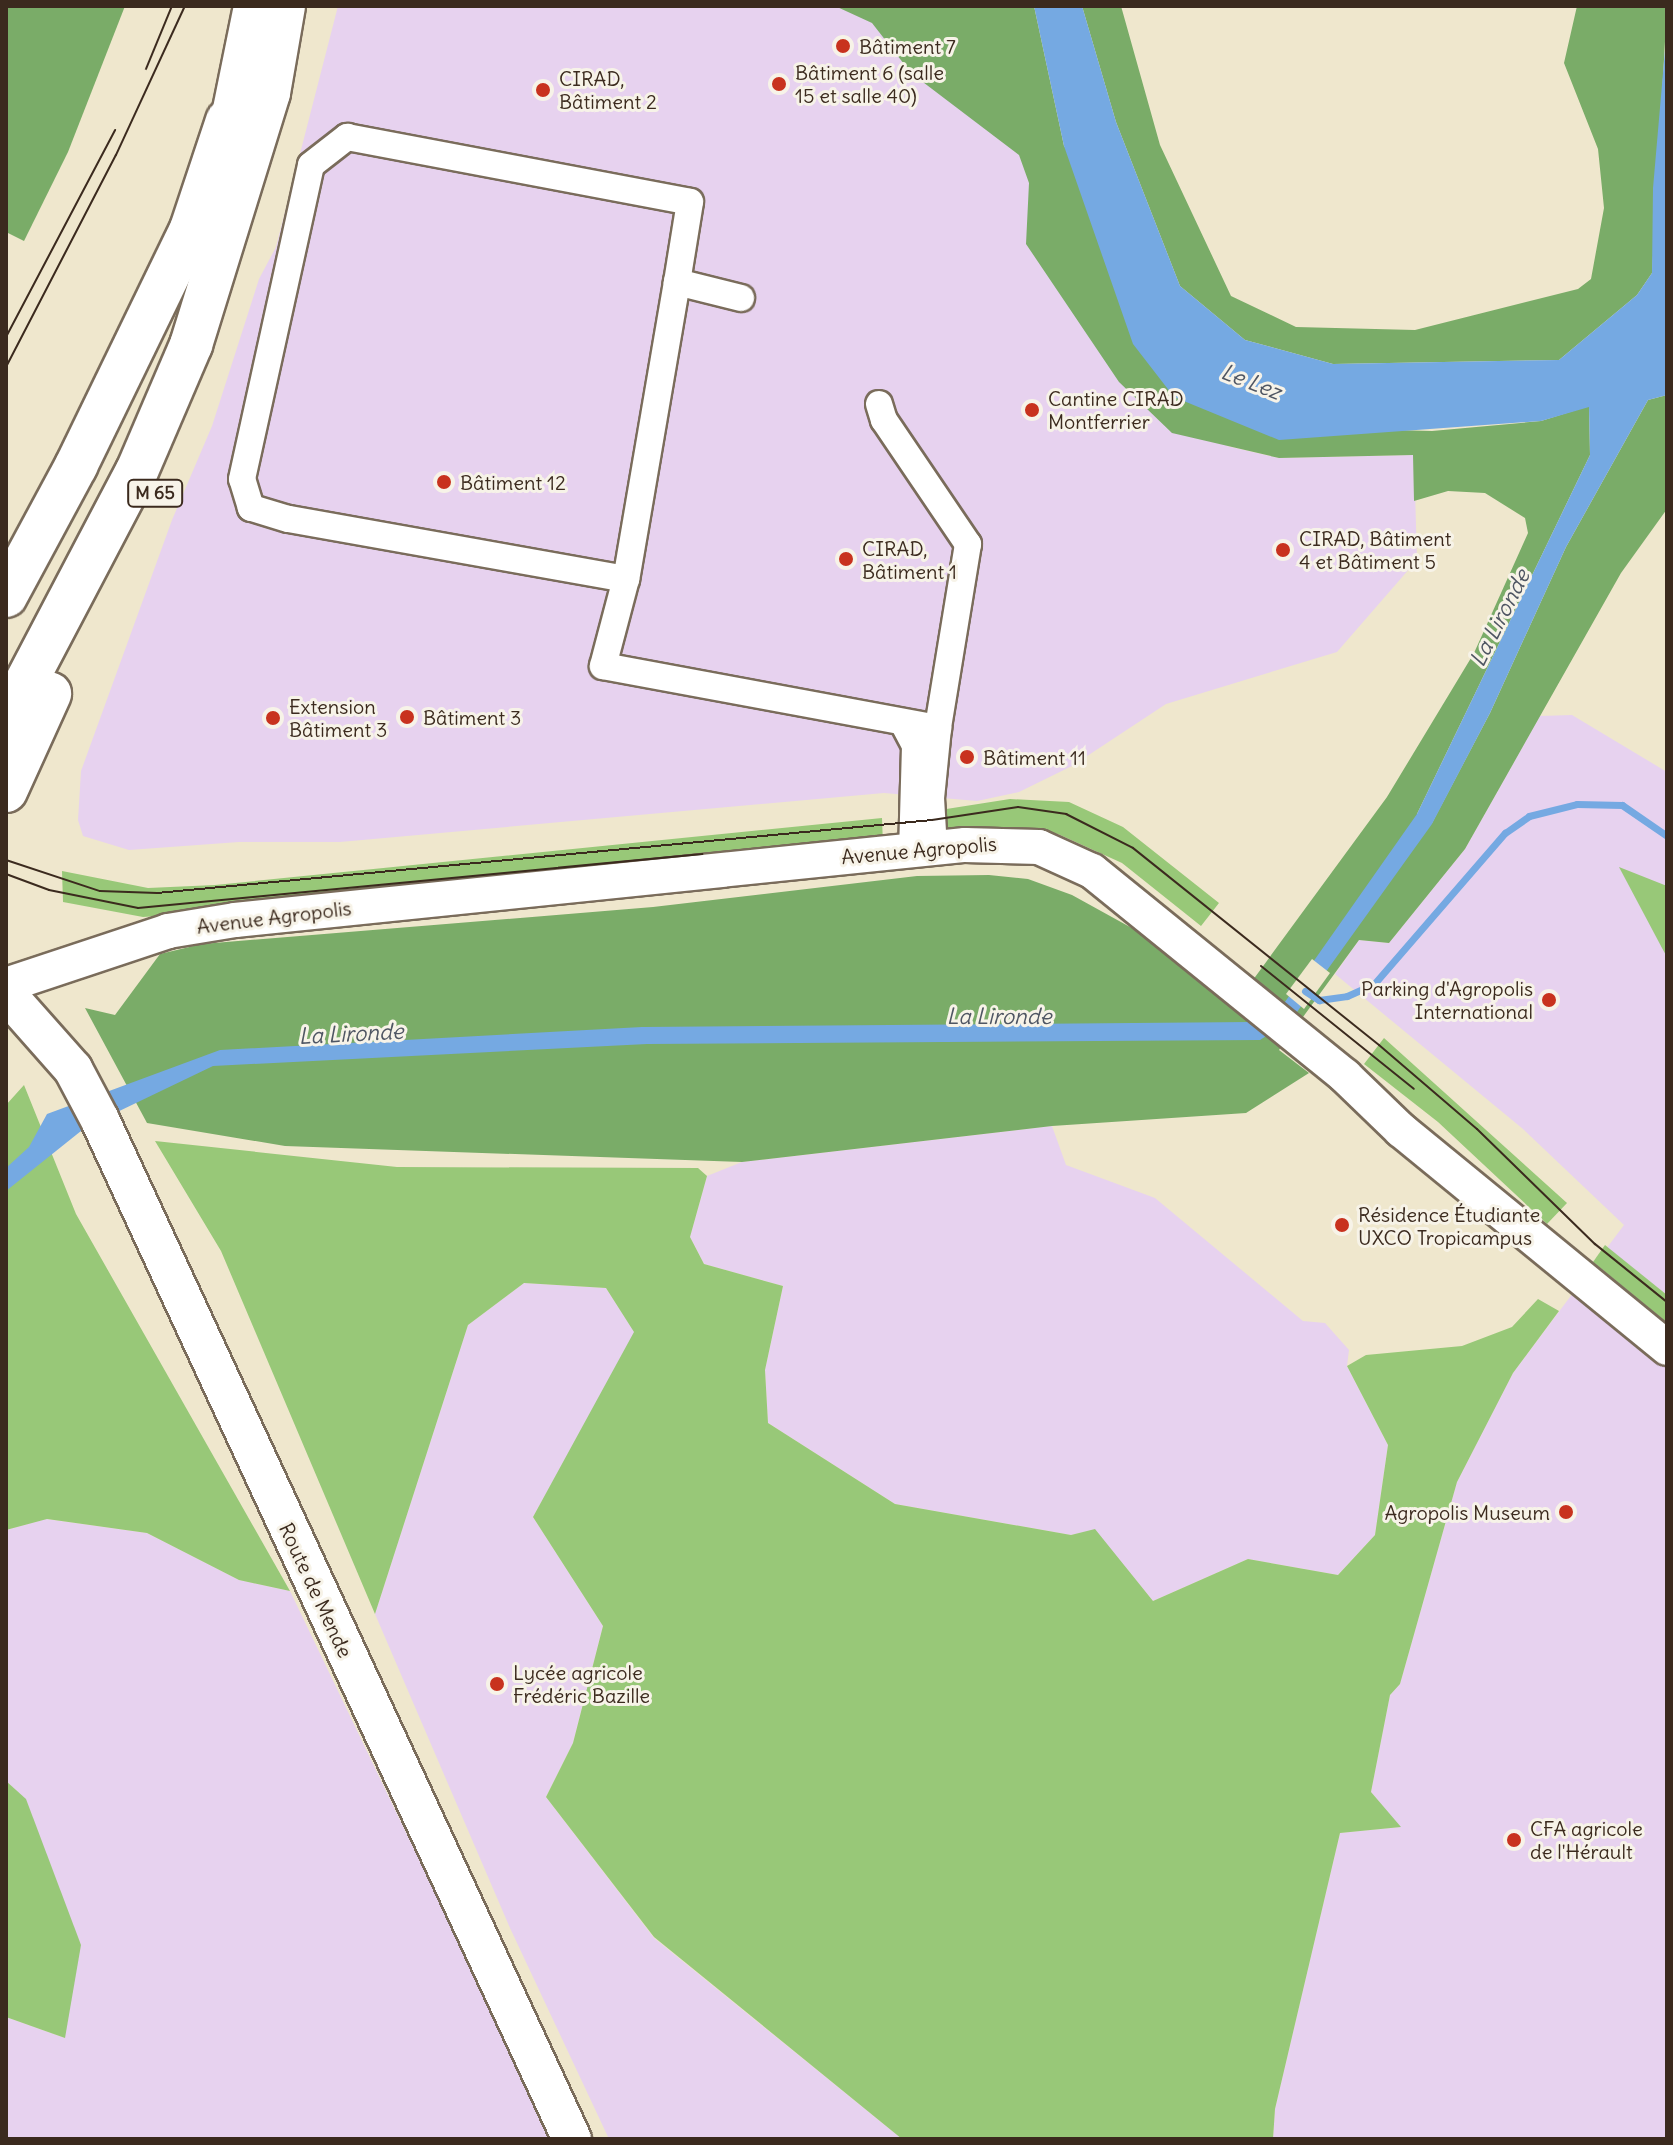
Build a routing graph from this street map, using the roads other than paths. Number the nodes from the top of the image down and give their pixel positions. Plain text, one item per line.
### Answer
1 (264, 12) edge
2 (246, 174) junction
3 (677, 282) junction
4 (741, 298) dead end
5 (879, 404) dead end
6 (626, 579) junction
7 (38, 597) edge
8 (6, 659) edge
9 (6, 720) edge
10 (903, 723) junction
11 (938, 728) junction
12 (6, 791) edge
13 (923, 850) junction
14 (7, 1009) edge
15 (1667, 1348) edge
16 (572, 2139) edge

1 - 2 main road, M 65
1 - 7 main road, M 65
2 - 7 main road, M 65
2 - 12 main road, M 65
3 - 4 street
3 - 6 street
3 - 6 street
5 - 11 street
6 - 10 street
7 - 8 main road, M 65
7 - 9 main road, M 65
10 - 11 street
10 - 13 street
11 - 13 street
13 - 14 street, Avenue Agropolis
13 - 15 street, Avenue Agropolis
14 - 16 main road, Route de Mende

